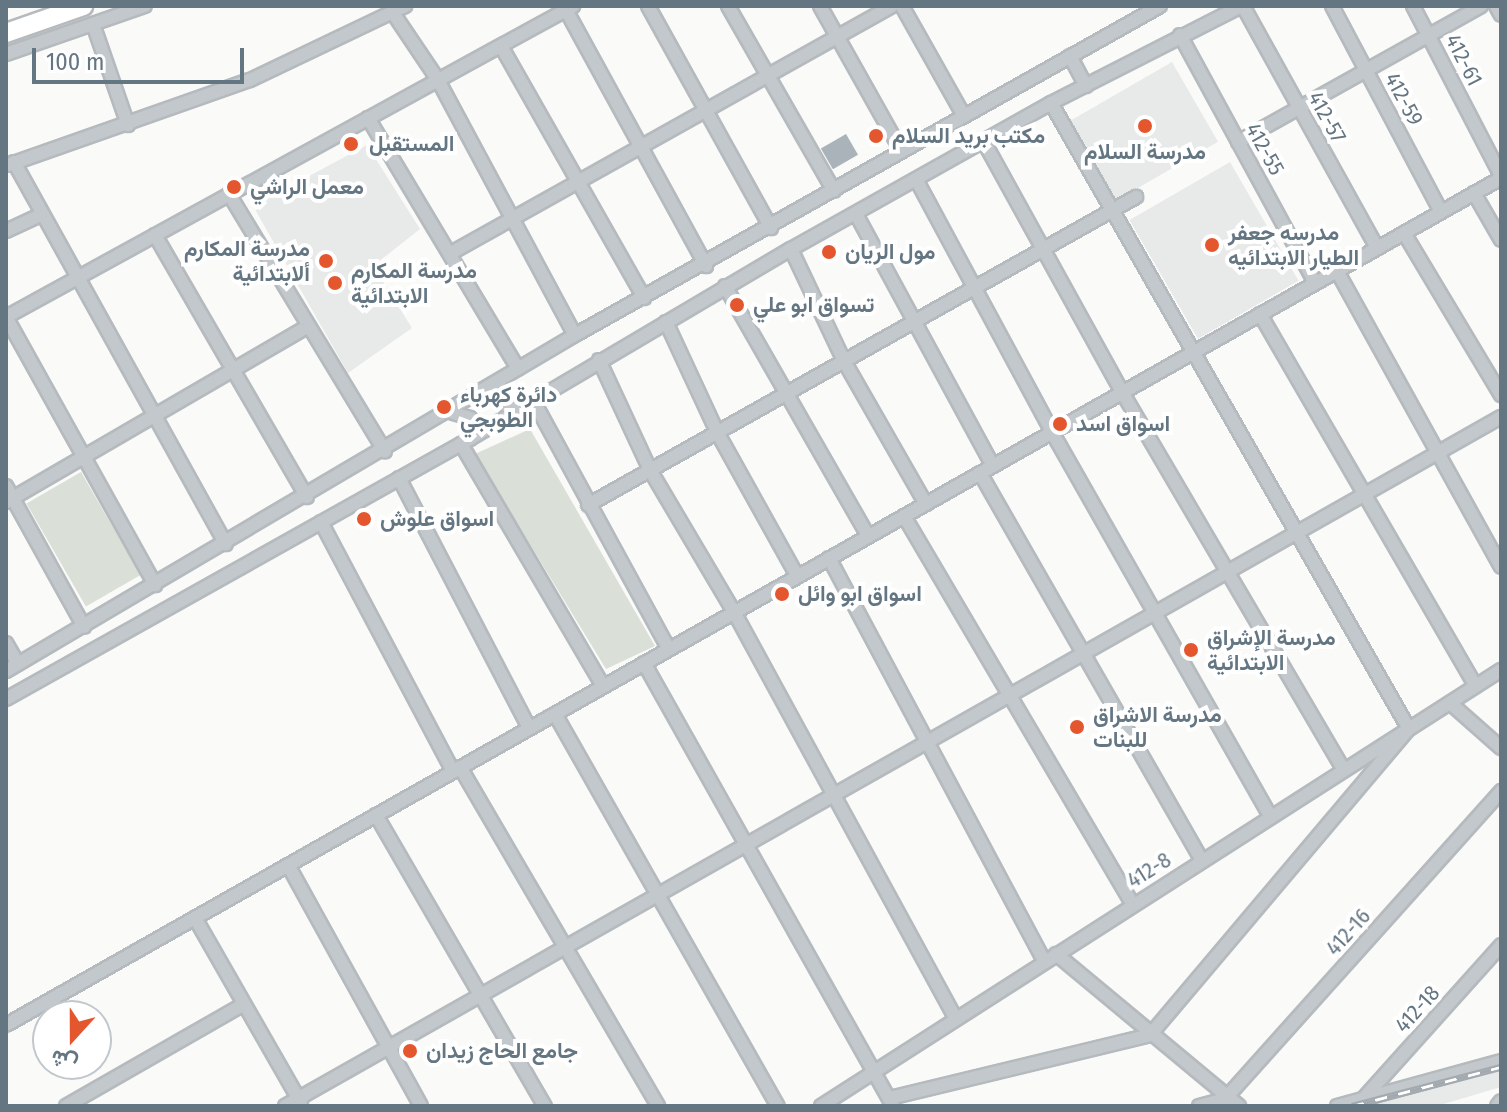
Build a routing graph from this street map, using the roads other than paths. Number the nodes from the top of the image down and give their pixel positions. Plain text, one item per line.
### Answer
1 (83, 6) edge
2 (145, 6) edge
3 (405, 6) edge
4 (648, 6) edge
5 (728, 6) edge
6 (820, 6) edge
7 (892, 6) edge
8 (902, 6) edge
9 (1242, 6) edge
10 (1332, 6) edge
11 (1413, 6) edge
12 (1481, 6) edge
13 (1496, 6) edge
14 (1155, 7) edge
15 (569, 8) edge
16 (393, 13) junction
17 (1501, 15) edge
18 (93, 24) junction
19 (6, 33) edge
20 (1180, 35) junction
21 (838, 36) junction
22 (1428, 36) junction
23 (501, 46) junction
24 (6, 54) edge
25 (1070, 56) junction
26 (1366, 70) junction
27 (767, 75) junction
28 (438, 80) junction
29 (1086, 86) junction
30 (1051, 103) junction
31 (1299, 108) junction
32 (705, 110) junction
33 (964, 116) junction
34 (368, 118) junction
35 (128, 125) junction
36 (984, 142) junction
37 (1238, 142) junction
38 (640, 146) junction
39 (902, 152) junction
40 (10, 164) edge
41 (1501, 177) edge
42 (917, 181) junction
43 (576, 183) junction
44 (834, 191) junction
45 (1474, 193) junction
46 (229, 194) junction
47 (1136, 197) dead end
48 (1111, 211) junction
49 (1441, 212) junction
50 (856, 214) junction
51 (41, 215) junction
52 (512, 218) junction
53 (771, 228) junction
54 (6, 231) edge
55 (1404, 233) junction
56 (155, 235) junction
57 (1501, 240) edge
58 (1377, 248) junction
59 (791, 249) junction
60 (1042, 250) junction
61 (451, 253) junction
62 (706, 266) junction
63 (1337, 271) junction
64 (78, 277) junction
65 (1315, 283) junction
66 (725, 286) junction
67 (975, 288) junction
68 (644, 298) junction
69 (1260, 314) junction
70 (6, 317) edge
71 (666, 322) junction
72 (914, 322) junction
73 (309, 326) junction
74 (575, 335) junction
75 (1195, 351) junction
76 (599, 360) junction
77 (844, 361) junction
78 (518, 369) junction
79 (233, 370) junction
80 (499, 383) junction
81 (1122, 392) junction
82 (783, 395) junction
83 (1501, 396) edge
84 (533, 400) junction
85 (519, 409) junction
86 (450, 414) junction
87 (154, 415) junction
88 (1501, 417) edge
89 (717, 432) junction
90 (1052, 432) junction
91 (466, 441) junction
92 (385, 452) junction
93 (1439, 454) junction
94 (84, 457) junction
95 (993, 466) junction
96 (650, 470) junction
97 (980, 473) junction
98 (399, 478) junction
99 (1366, 495) junction
100 (8, 496) edge
101 (307, 497) junction
102 (926, 504) junction
103 (588, 505) junction
104 (904, 516) junction
105 (321, 522) junction
106 (1298, 533) junction
107 (868, 536) junction
108 (226, 544) junction
109 (829, 558) junction
110 (1501, 567) edge
111 (1228, 573) junction
112 (174, 574) junction
113 (797, 576) junction
114 (155, 585) junction
115 (188, 597) junction
116 (734, 612) junction
117 (1157, 613) junction
118 (84, 627) junction
119 (6, 643) edge
120 (669, 649) junction
121 (1082, 655) junction
122 (644, 663) junction
123 (18, 664) junction
124 (1501, 670) edge
125 (6, 671) edge
126 (603, 686) junction
127 (1476, 686) junction
128 (1011, 696) junction
129 (6, 699) edge
130 (1450, 703) junction
131 (555, 714) junction
132 (529, 728) junction
133 (1409, 729) junction
134 (928, 743) junction
135 (1501, 748) edge
136 (457, 769) junction
137 (1344, 770) junction
138 (1501, 791) edge
139 (835, 795) junction
140 (376, 815) junction
141 (1271, 817) junction
142 (748, 845) junction
143 (1202, 861) junction
144 (288, 865) junction
145 (657, 896) junction
146 (1133, 905) junction
147 (195, 918) junction
148 (1501, 945) edge
149 (565, 948) junction
150 (1056, 954) junction
151 (1044, 961) junction
152 (481, 995) junction
153 (242, 1005) junction
154 (955, 1018) junction
155 (6, 1025) edge
156 (1150, 1035) junction
157 (388, 1048) junction
158 (1501, 1061) edge
159 (876, 1068) junction
160 (1225, 1099) junction
161 (1363, 1099) junction
162 (301, 1102) edge
163 (891, 1102) edge
164 (66, 1106) edge
165 (285, 1106) edge
166 (421, 1106) edge
167 (545, 1106) edge
168 (658, 1106) edge
169 (778, 1106) edge
170 (821, 1106) edge
171 (1199, 1106) edge
172 (1239, 1106) edge
173 (1337, 1106) edge

1 - 19 main road
2 - 18 street
3 - 16 street
4 - 32 street
5 - 27 street
6 - 21 street
7 - 21 street
8 - 33 street
9 - 20 street
9 - 31 street, 412-57
10 - 26 street, 412-59
11 - 22 street, 412-61
12 - 22 street
13 - 17 street
14 - 25 street
15 - 23 street
15 - 38 street
16 - 28 street
16 - 35 street
18 - 24 street
18 - 35 street
20 - 29 street
20 - 37 street, 412-55
21 - 27 street
21 - 39 street
22 - 26 street
22 - 41 street, 412-61
23 - 28 street
23 - 43 street
25 - 29 street
25 - 33 street
26 - 31 street
26 - 49 street, 412-59
27 - 32 street
27 - 44 street
28 - 34 street
28 - 52 street
29 - 30 street
30 - 36 street
30 - 48 street
31 - 37 street
31 - 58 street, 412-57
32 - 38 street
32 - 53 street
33 - 39 street
34 - 46 street
34 - 61 street
35 - 40 street
36 - 42 street
36 - 60 street
37 - 65 street, 412-55
38 - 43 street
38 - 62 street
39 - 44 street
40 - 51 street
41 - 45 street
42 - 50 street
42 - 67 street
43 - 52 street
43 - 68 street
44 - 53 street
45 - 49 street
45 - 57 street
46 - 56 street
46 - 73 street
47 - 48 street
48 - 60 street
48 - 75 street
49 - 55 street
50 - 59 street
50 - 72 street
51 - 54 street
51 - 64 street
52 - 61 street
52 - 74 street
53 - 62 street
55 - 58 street
55 - 83 street
56 - 64 street
56 - 79 street
58 - 63 street
59 - 66 street
59 - 77 street
60 - 67 street
60 - 81 street
61 - 78 street
62 - 68 street
63 - 65 street
63 - 93 street
64 - 70 street
64 - 87 street
65 - 69 street
66 - 71 street
66 - 82 street
67 - 72 street
67 - 90 street
68 - 74 street
69 - 75 street
69 - 99 street
70 - 94 street
71 - 76 street
71 - 89 street
72 - 77 street
72 - 95 street
73 - 79 street
73 - 92 street
74 - 78 street
75 - 81 street
75 - 106 street
76 - 84 street
76 - 96 street
77 - 82 street
77 - 102 street
78 - 80 street
79 - 87 street
79 - 101 street
80 - 85 street
80 - 86 street
81 - 90 street
81 - 111 street
82 - 89 street
82 - 107 street
84 - 85 street
84 - 103 street
85 - 91 street
86 - 91 street
86 - 92 street
87 - 94 street
87 - 108 street
88 - 93 street
89 - 96 street
89 - 113 street
90 - 95 street
90 - 117 street
91 - 98 street
91 - 126 street
92 - 101 street
93 - 99 street
93 - 110 street
94 - 100 street
94 - 114 street
95 - 97 street
96 - 103 street
96 - 116 street
97 - 102 street
97 - 121 street
98 - 105 street
98 - 132 street
99 - 106 street
99 - 127 street
100 - 118 street
101 - 108 street
102 - 104 street
103 - 120 street
104 - 107 street
104 - 128 street
105 - 115 street
105 - 136 street
106 - 111 street
106 - 133 street
107 - 109 street
108 - 112 street
109 - 113 street
109 - 134 street
111 - 117 street
111 - 137 street
112 - 114 street
112 - 115 street
113 - 116 street
114 - 118 street
115 - 129 street
116 - 120 street
116 - 139 street
117 - 121 street
117 - 141 street
118 - 123 street
119 - 123 street
120 - 122 street
121 - 128 street
121 - 143 street
122 - 126 street
122 - 142 street
123 - 125 street
124 - 127 street, 412-8
126 - 131 street
127 - 130 street, 412-8
128 - 134 street
128 - 146 street
130 - 133 street, 412-8
130 - 135 street
131 - 132 street
131 - 145 street
132 - 136 street
133 - 137 street, 412-8
133 - 156 street
134 - 139 street
134 - 151 street
136 - 140 street
136 - 149 street
137 - 141 street, 412-8
138 - 160 street, 412-16
139 - 142 street
139 - 154 street
140 - 144 street
140 - 152 street
141 - 143 street, 412-8
142 - 145 street
142 - 159 street
143 - 146 street, 412-8
144 - 147 street
144 - 157 street
145 - 149 street
145 - 169 street
146 - 150 street, 412-8
147 - 153 street
147 - 155 street
148 - 161 street, 412-18
149 - 152 street
149 - 168 street
150 - 151 street, 412-8
150 - 156 street
151 - 154 street, 412-8
152 - 157 street
152 - 167 street
153 - 162 street
153 - 164 street
154 - 159 street, 412-8
156 - 160 street
156 - 163 street
157 - 162 street
157 - 166 street
158 - 161 street
159 - 163 street
159 - 170 street, 412-8
160 - 171 street
160 - 172 street
161 - 173 street
162 - 165 street

